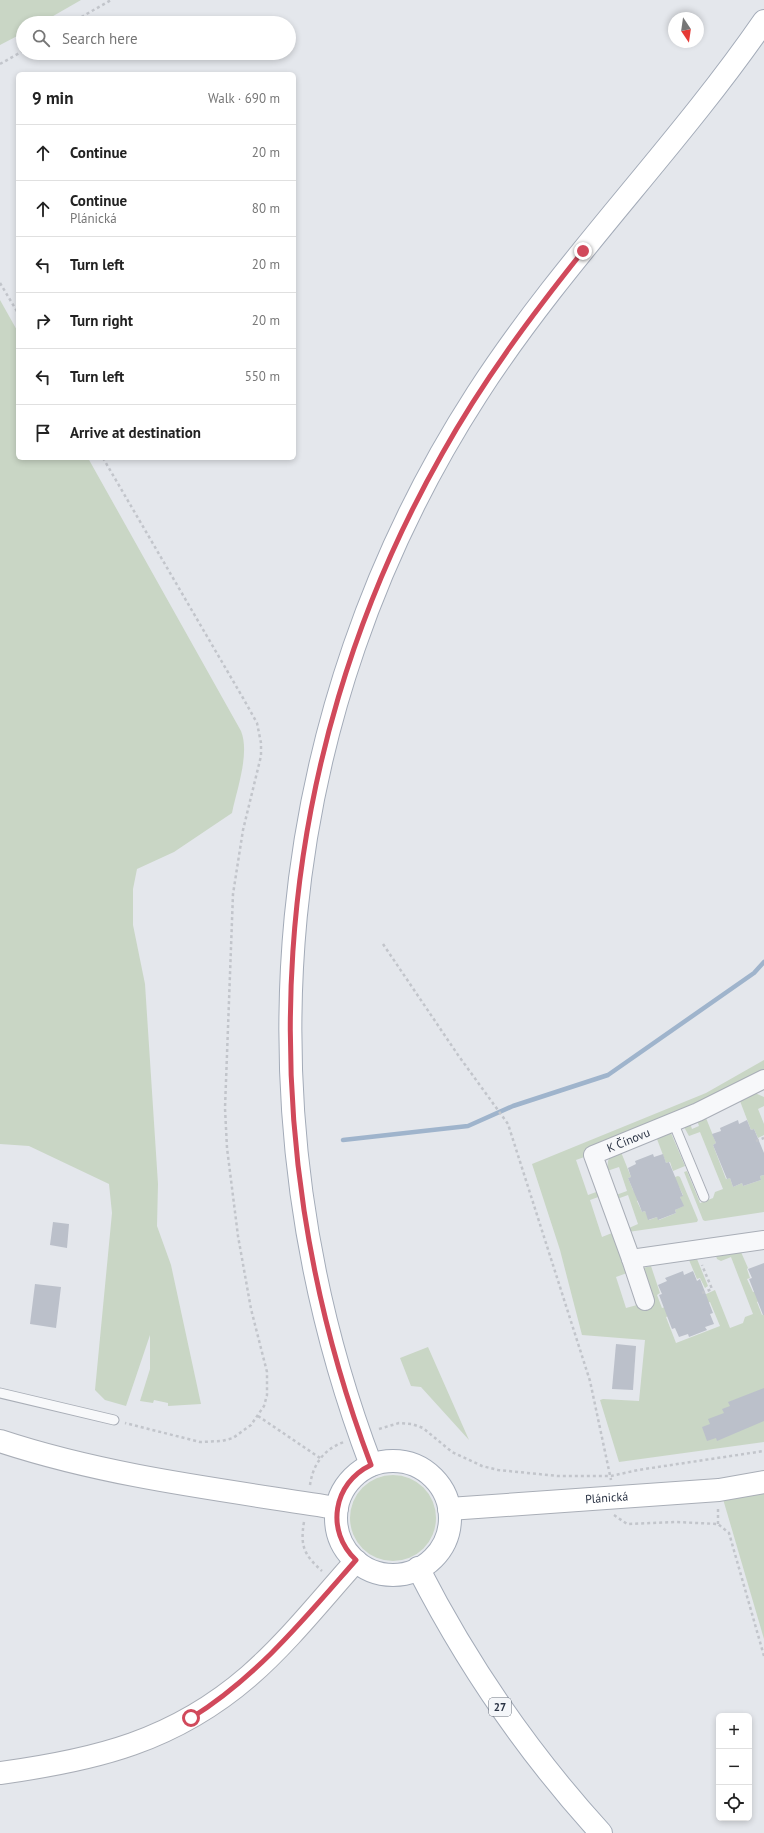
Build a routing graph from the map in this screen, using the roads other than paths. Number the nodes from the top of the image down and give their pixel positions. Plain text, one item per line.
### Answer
1 (764, 21) edge
2 (764, 1079) edge
3 (673, 1122) junction
4 (704, 1197) dead end
5 (764, 1240) edge
6 (631, 1259) junction
7 (645, 1301) dead end
8 (0, 1393) edge
9 (114, 1420) road end
10 (0, 1441) edge
11 (371, 1465) junction
12 (764, 1482) edge
13 (337, 1508) junction
14 (449, 1509) junction
15 (356, 1560) junction
16 (418, 1568) junction
17 (0, 1773) edge
18 (601, 1833) edge

1 - 11 main road
2 - 3 street, K Čínovu
3 - 4 lane
3 - 6 street, K Čínovu
5 - 6 street
6 - 7 street, K Čínovu
8 - 9 lane
10 - 13 main road
11 - 13 main road
11 - 14 main road
12 - 14 main road, Plánická
13 - 15 main road
14 - 16 main road
15 - 16 main road
15 - 17 main road
16 - 18 main road, 27

